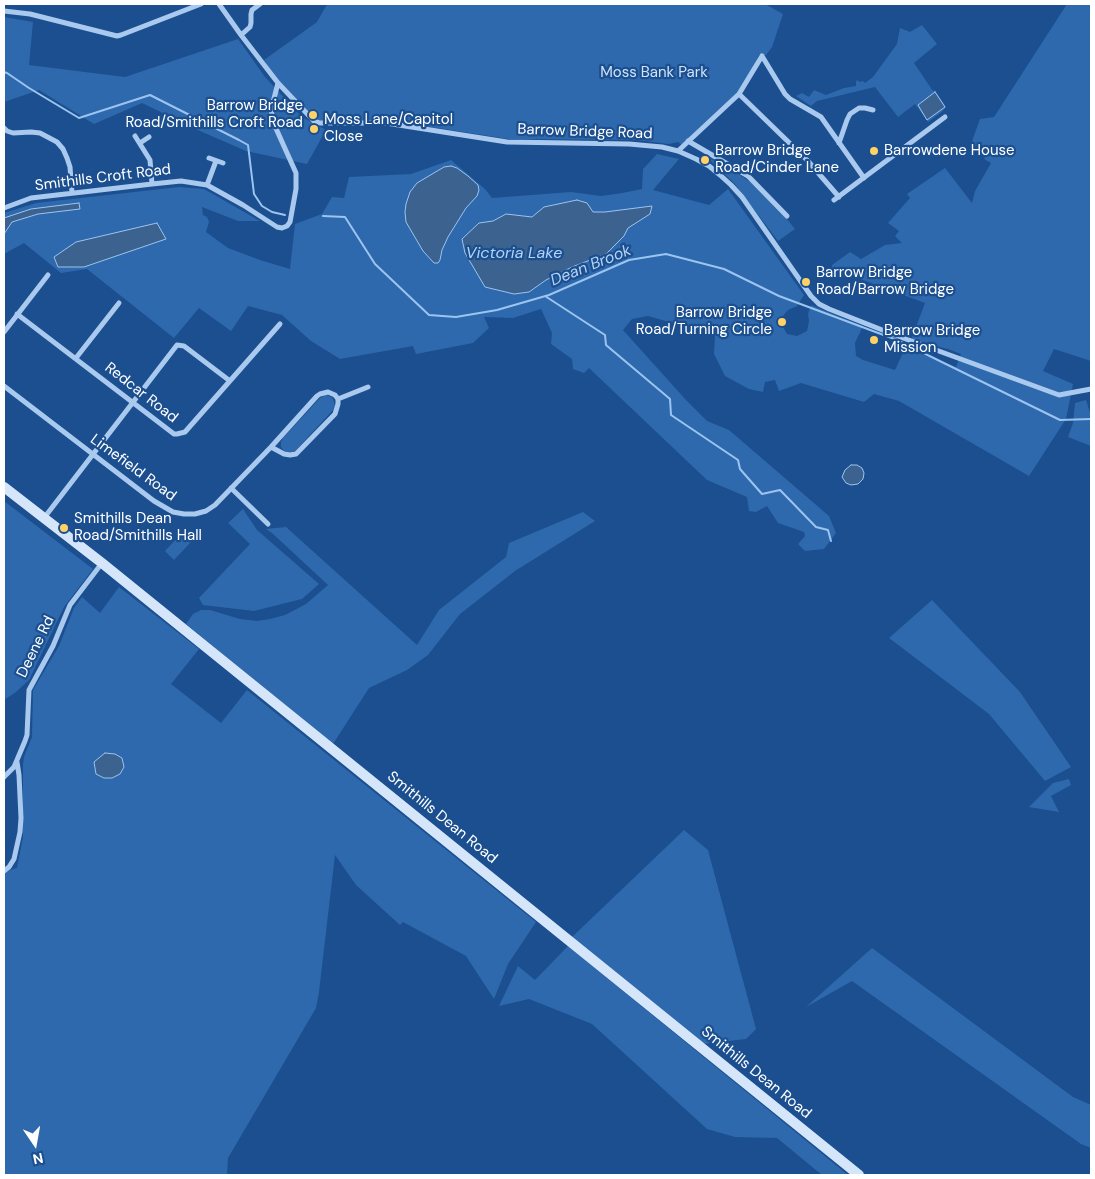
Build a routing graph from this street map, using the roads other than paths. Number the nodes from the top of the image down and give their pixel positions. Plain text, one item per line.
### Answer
1 (201, 4) edge
2 (219, 4) edge
3 (257, 5) edge
4 (4, 11) edge
5 (241, 35) junction
6 (278, 83) junction
7 (739, 94) junction
8 (873, 110) dead end
9 (945, 117) dead end
10 (4, 128) edge
11 (135, 136) dead end
12 (149, 137) dead end
13 (688, 141) junction
14 (140, 143) junction
15 (839, 143) junction
16 (678, 151) junction
17 (209, 158) dead end
18 (216, 160) junction
19 (223, 163) dead end
20 (864, 178) junction
21 (152, 184) junction
22 (207, 185) junction
23 (72, 193) junction
24 (4, 208) edge
25 (787, 216) dead end
26 (48, 275) dead end
27 (119, 303) dead end
28 (17, 314) junction
29 (280, 324) dead end
30 (4, 332) edge
31 (76, 358) junction
32 (230, 381) junction
33 (4, 386) edge
34 (368, 388) dead end
35 (1091, 389) edge
36 (338, 399) junction
37 (133, 403) junction
38 (271, 447) junction
39 (94, 455) junction
40 (4, 487) edge
41 (231, 488) junction
42 (44, 518) junction
43 (268, 524) dead end
44 (102, 563) junction
45 (17, 760) junction
46 (4, 777) edge
47 (4, 872) edge
48 (859, 1175) edge

1 - 4 street
2 - 5 street, Barrow Bridge Road
3 - 5 street
5 - 6 street, Barrow Bridge Road
6 - 16 street, Barrow Bridge Road
6 - 22 street, Smithills Croft Road
7 - 13 street
7 - 15 street
7 - 20 street
8 - 15 street
9 - 20 street
10 - 23 street
11 - 14 street
12 - 14 street
13 - 16 street
13 - 25 street
14 - 21 street
15 - 20 street
16 - 35 street, Barrow Bridge Road
17 - 18 street
18 - 19 street
18 - 22 street
21 - 22 street, Smithills Croft Road
21 - 23 street, Smithills Croft Road
23 - 24 street, Smithills Croft Road
26 - 28 street
27 - 31 street
28 - 30 street
28 - 31 street, Redcar Road
29 - 32 street, Redcar Road
31 - 37 street, Redcar Road
32 - 37 street, Redcar Road
32 - 37 street
33 - 39 street, Limefield Road
34 - 36 street, Limefield Road
36 - 38 street, Limefield Road
36 - 38 street
37 - 39 street
38 - 41 street, Limefield Road
39 - 41 street, Limefield Road
39 - 42 street
40 - 42 street, Smithills Dean Road
41 - 43 street
42 - 44 street, Smithills Dean Road
44 - 45 street, Deene Rd
44 - 48 street, Smithills Dean Road
45 - 46 street, Deene Rd
45 - 47 street

